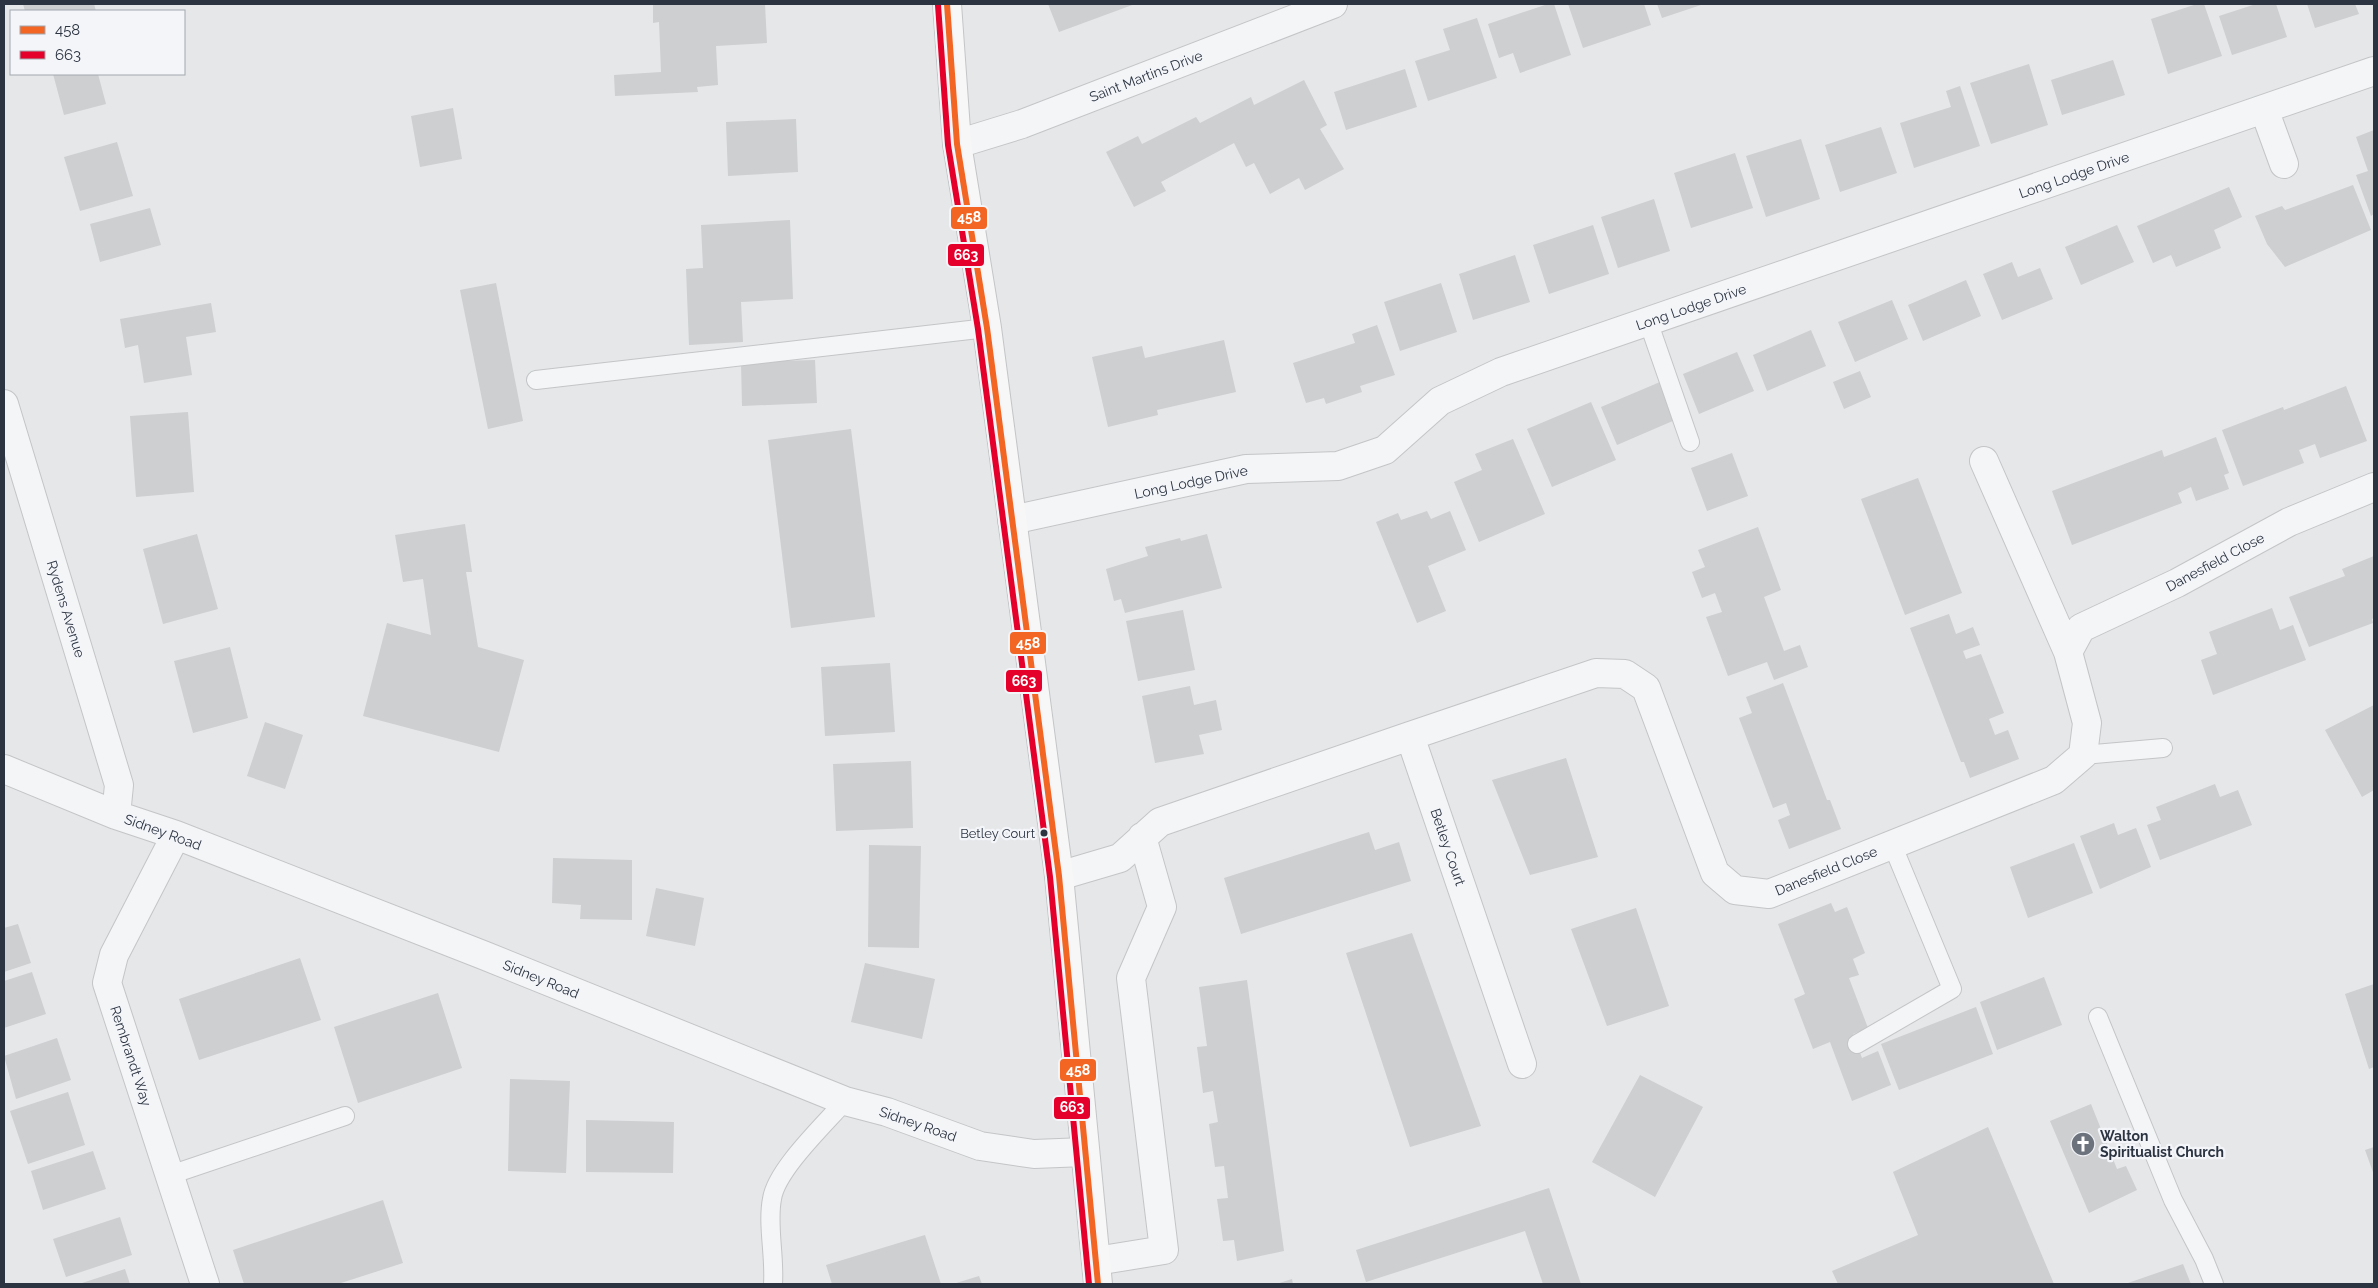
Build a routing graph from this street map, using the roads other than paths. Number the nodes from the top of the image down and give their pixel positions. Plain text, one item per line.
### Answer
1 (947, 4) edge
2 (1333, 4) edge
3 (2374, 71) edge
4 (2264, 109) junction
5 (957, 144) junction
6 (2284, 164) dead end
7 (1648, 321) junction
8 (987, 328) junction
9 (536, 380) dead end
10 (4, 404) edge
11 (1690, 442) dead end
12 (1984, 461) dead end
13 (2374, 487) edge
14 (1012, 520) junction
15 (2068, 652) junction
16 (1410, 736) junction
17 (2163, 748) dead end
18 (2084, 755) junction
19 (4, 769) edge
20 (116, 815) junction
21 (176, 835) junction
22 (1142, 837) junction
23 (1892, 844) junction
24 (1059, 876) junction
25 (2098, 1018) dead end
26 (1857, 1044) dead end
27 (1522, 1064) dead end
28 (845, 1101) junction
29 (346, 1116) dead end
30 (1085, 1152) junction
31 (170, 1175) junction
32 (1097, 1273) edge
33 (205, 1284) edge
34 (773, 1284) edge
35 (2214, 1284) edge

1 - 5 street
2 - 5 street, Saint Martins Drive
3 - 4 street, Long Lodge Drive
4 - 6 street
4 - 7 street, Long Lodge Drive
5 - 8 street
7 - 11 lane
7 - 14 street, Long Lodge Drive
8 - 9 lane
8 - 14 street
10 - 20 street, Rydens Avenue
12 - 15 street
13 - 15 street, Danesfield Close
14 - 24 street
15 - 18 street
16 - 22 street
16 - 23 street, Danesfield Close
16 - 27 street, Betley Court
17 - 18 lane
18 - 23 street, Danesfield Close
19 - 20 street, Sidney Road
20 - 21 street, Sidney Road
21 - 28 street, Sidney Road
21 - 31 street, Rembrandt Way
22 - 24 street
22 - 32 street
23 - 26 lane
24 - 30 street
25 - 35 lane
28 - 30 street, Sidney Road
28 - 34 lane
29 - 31 lane
30 - 32 street
31 - 33 street, Rembrandt Way

